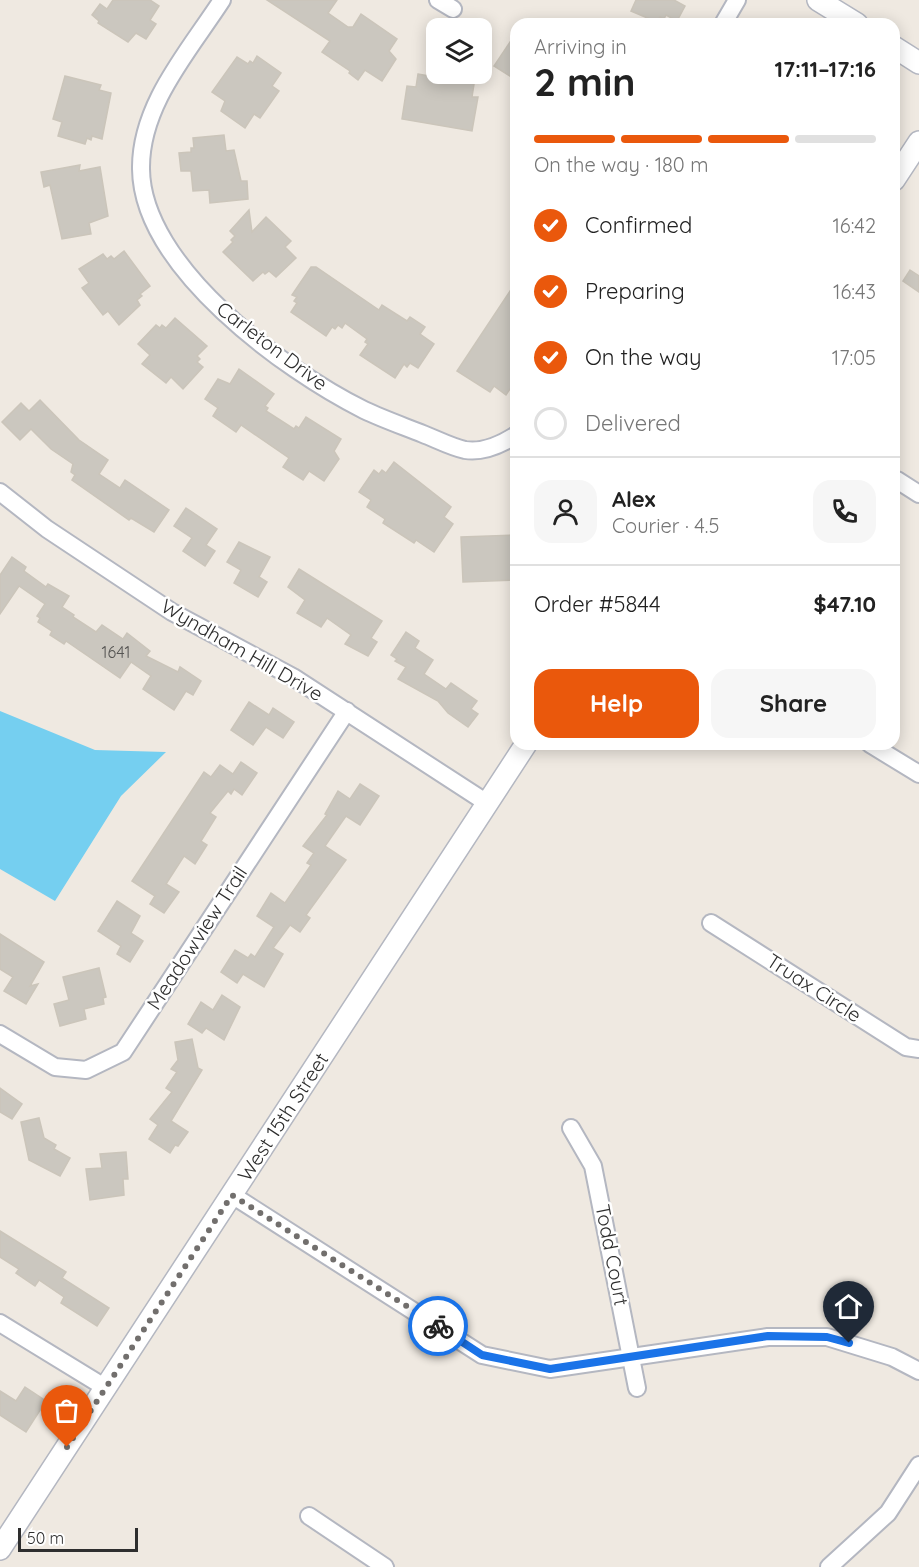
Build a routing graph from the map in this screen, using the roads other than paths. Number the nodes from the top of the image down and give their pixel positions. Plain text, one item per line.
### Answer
1 (222, 0) edge
2 (438, 0) edge
3 (737, 0) edge
4 (818, 0) edge
5 (453, 9) dead end
6 (726, 18) edge
7 (847, 18) edge
8 (900, 51) edge
9 (919, 63) edge
10 (919, 142) edge
11 (900, 171) edge
12 (510, 439) edge
13 (900, 482) edge
14 (0, 492) edge
15 (919, 494) edge
16 (347, 711) junction
17 (522, 750) edge
18 (880, 750) edge
19 (919, 774) edge
20 (487, 803) junction
21 (711, 923) dead end
22 (0, 1034) edge
23 (919, 1049) edge
24 (571, 1128) dead end
25 (232, 1195) junction
26 (0, 1323) edge
27 (633, 1359) junction
28 (919, 1371) edge
29 (106, 1388) junction
30 (637, 1388) dead end
31 (919, 1465) edge
32 (309, 1516) dead end
33 (0, 1549) edge
34 (385, 1567) edge
35 (829, 1567) edge

1 - 12 street, Carleton Drive
2 - 5 street
3 - 6 street
4 - 7 street
8 - 9 street
10 - 11 street
13 - 15 street
14 - 16 street, Wyndham Hill Drive
16 - 20 street, Wyndham Hill Drive
16 - 22 street, Meadowview Trail
17 - 20 street, West 15th Street
18 - 19 street
20 - 25 street, West 15th Street
21 - 23 street, Truax Circle
24 - 27 street, Todd Court
25 - 27 street
25 - 29 street, West 15th Street
26 - 29 street
27 - 28 street
27 - 30 street, Todd Court
29 - 33 street, West 15th Street
31 - 35 street
32 - 34 street

